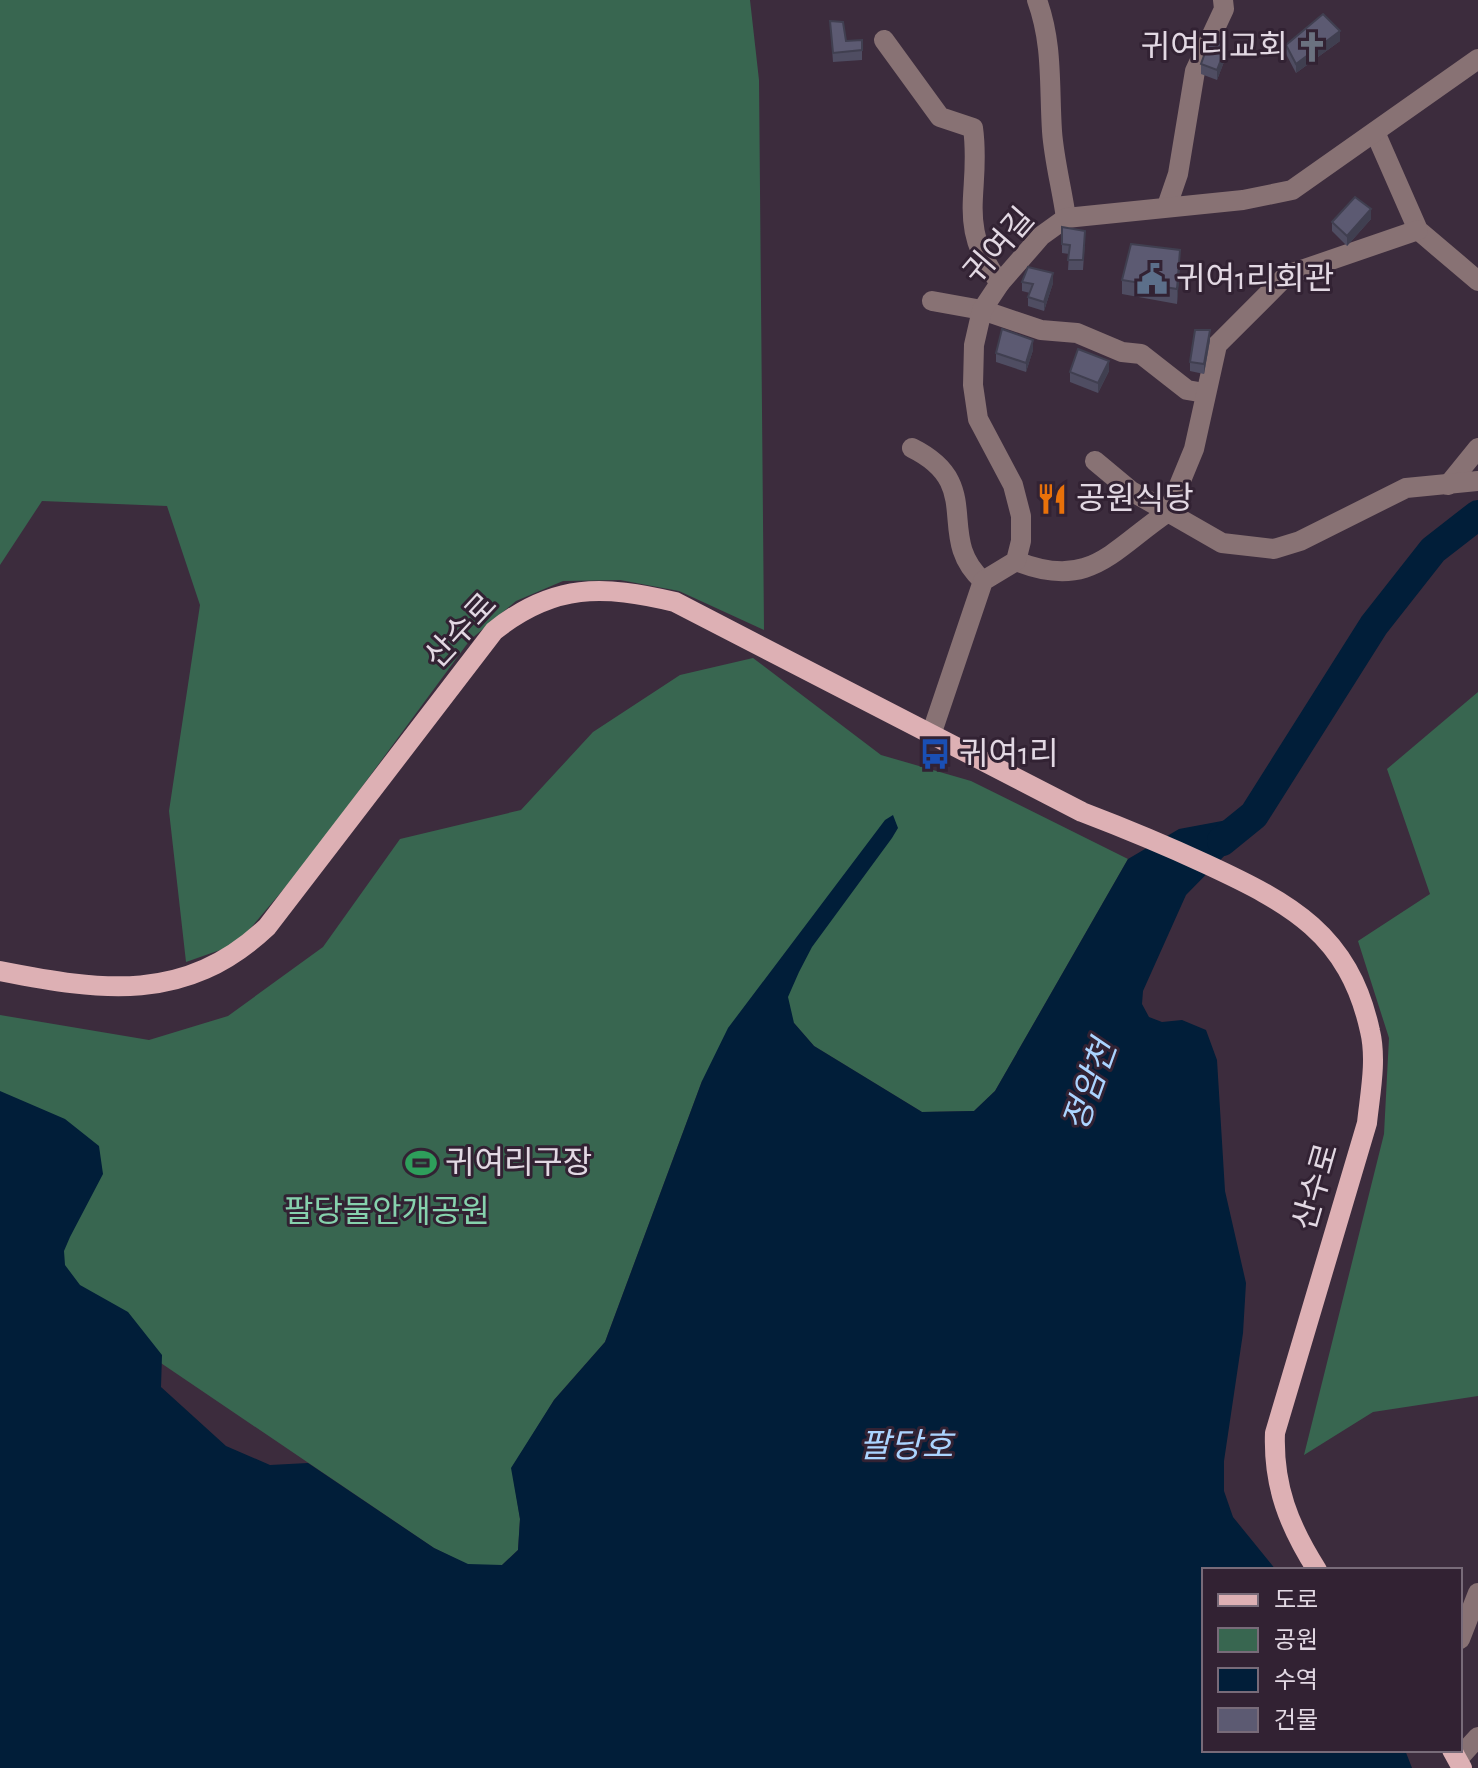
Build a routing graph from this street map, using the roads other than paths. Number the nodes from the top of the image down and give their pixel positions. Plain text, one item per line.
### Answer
1 (1037, 0) edge
2 (1223, 0) edge
3 (884, 40) dead end
4 (1478, 59) edge
5 (1375, 132) junction
6 (1167, 206) junction
7 (1066, 218) junction
8 (1418, 230) junction
9 (1478, 281) edge
10 (1000, 283) junction
11 (932, 301) dead end
12 (982, 310) junction
13 (1205, 393) junction
14 (912, 448) dead end
15 (1478, 448) edge
16 (1095, 461) dead end
17 (1478, 481) edge
18 (1448, 485) junction
19 (1168, 512) junction
20 (1016, 561) junction
21 (983, 581) junction
22 (931, 735) junction
23 (0, 971) edge
24 (1316, 1568) edge
25 (1478, 1593) edge
26 (1462, 1634) edge
27 (1478, 1737) edge
28 (1457, 1759) edge

1 - 7 street
2 - 6 street
3 - 10 street
4 - 5 street, 귀여길
5 - 6 street, 귀여길
5 - 8 street
6 - 7 street, 귀여길
7 - 10 street, 귀여길
8 - 9 street
8 - 13 street
10 - 12 street, 귀여길
11 - 12 street
12 - 13 street
12 - 20 street, 귀여길
13 - 19 street
14 - 21 street
15 - 18 street
16 - 19 street
17 - 18 street
18 - 19 street
19 - 20 street
20 - 21 street
21 - 22 street
22 - 23 main road, 산수로
22 - 24 main road, 산수로
25 - 26 street
27 - 28 street

